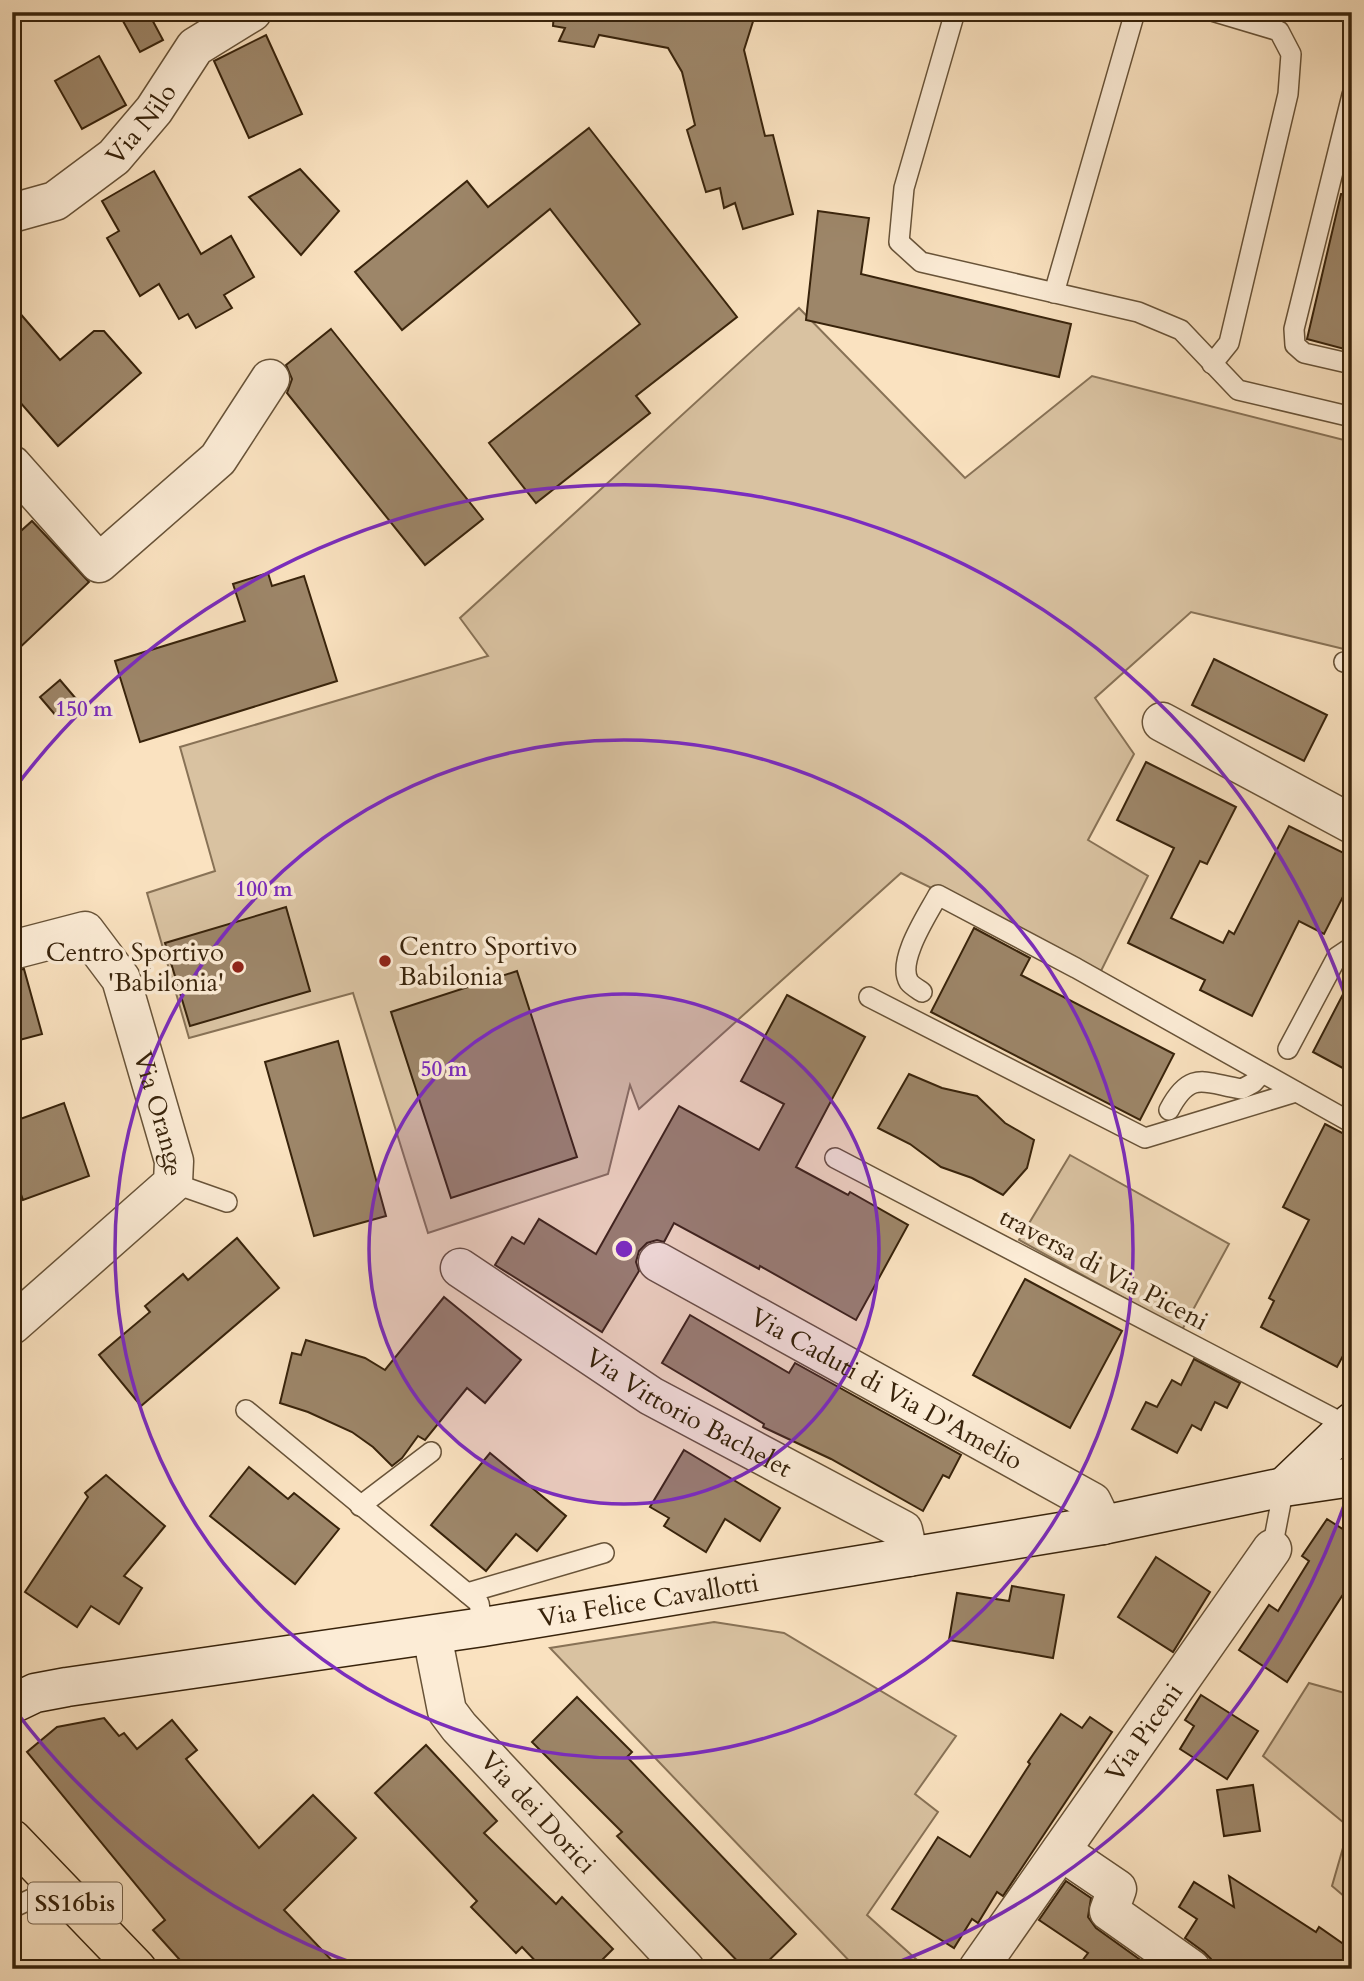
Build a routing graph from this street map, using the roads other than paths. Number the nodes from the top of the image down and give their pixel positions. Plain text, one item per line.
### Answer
1 (253, 12) edge
2 (955, 12) edge
3 (1135, 12) edge
4 (1215, 12) edge
5 (1352, 95) edge
6 (12, 213) edge
7 (1054, 293) junction
8 (1212, 364) junction
9 (1352, 364) edge
10 (270, 379) dead end
11 (1352, 417) edge
12 (12, 465) edge
13 (1162, 722) dead end
14 (1352, 824) edge
15 (1352, 947) edge
16 (12, 950) edge
17 (922, 992) dead end
18 (869, 997) dead end
19 (1288, 1049) dead end
20 (1262, 1073) junction
21 (1296, 1092) junction
22 (1169, 1110) dead end
23 (1352, 1123) edge
24 (835, 1158) dead end
25 (173, 1183) junction
26 (227, 1202) dead end
27 (658, 1262) dead end
28 (460, 1268) dead end
29 (12, 1325) edge
30 (246, 1410) dead end
31 (1350, 1424) edge
32 (431, 1452) dead end
33 (1352, 1477) edge
34 (1284, 1487) junction
35 (360, 1506) junction
36 (1103, 1525) junction
37 (1272, 1549) joint
38 (604, 1553) dead end
39 (909, 1557) junction
40 (467, 1593) junction
41 (483, 1627) junction
42 (432, 1635) junction
43 (12, 1704) edge
44 (12, 1839) edge
45 (1061, 1851) junction
46 (58, 1886) junction
47 (12, 1908) edge
48 (995, 1964) edge
49 (137, 1969) edge
50 (685, 1969) edge
51 (1191, 1969) edge

1 - 6 street, Via Nilo
2 - 7 lane
3 - 7 lane
4 - 8 lane
5 - 9 lane
7 - 8 lane
8 - 11 lane
10 - 12 street
13 - 14 street
15 - 19 lane
16 - 25 street, Via Orange
17 - 20 lane
18 - 21 lane
20 - 21 lane
20 - 22 lane
21 - 23 lane
24 - 31 lane, traversa di Via Piceni
25 - 26 lane
25 - 29 street, Via Orange
27 - 36 street, Via Caduti di Via D'Amelio
28 - 39 street, Via Vittorio Bachelet
30 - 35 lane
31 - 34 street
32 - 35 lane
33 - 34 street, Via Felice Cavallotti
34 - 36 street, Via Felice Cavallotti
34 - 37 lane, Via Piceni
35 - 40 lane
36 - 39 street, Via Felice Cavallotti
37 - 45 street, Via Piceni
38 - 40 lane
39 - 41 street, Via Felice Cavallotti
40 - 41 lane
41 - 42 street, Via Felice Cavallotti
42 - 43 street, Via Felice Cavallotti
42 - 50 street, Via dei Dorici
44 - 46 main road, SS16bis
45 - 48 street, Via Piceni
45 - 51 street
46 - 47 lane
46 - 49 main road, SS16bis

